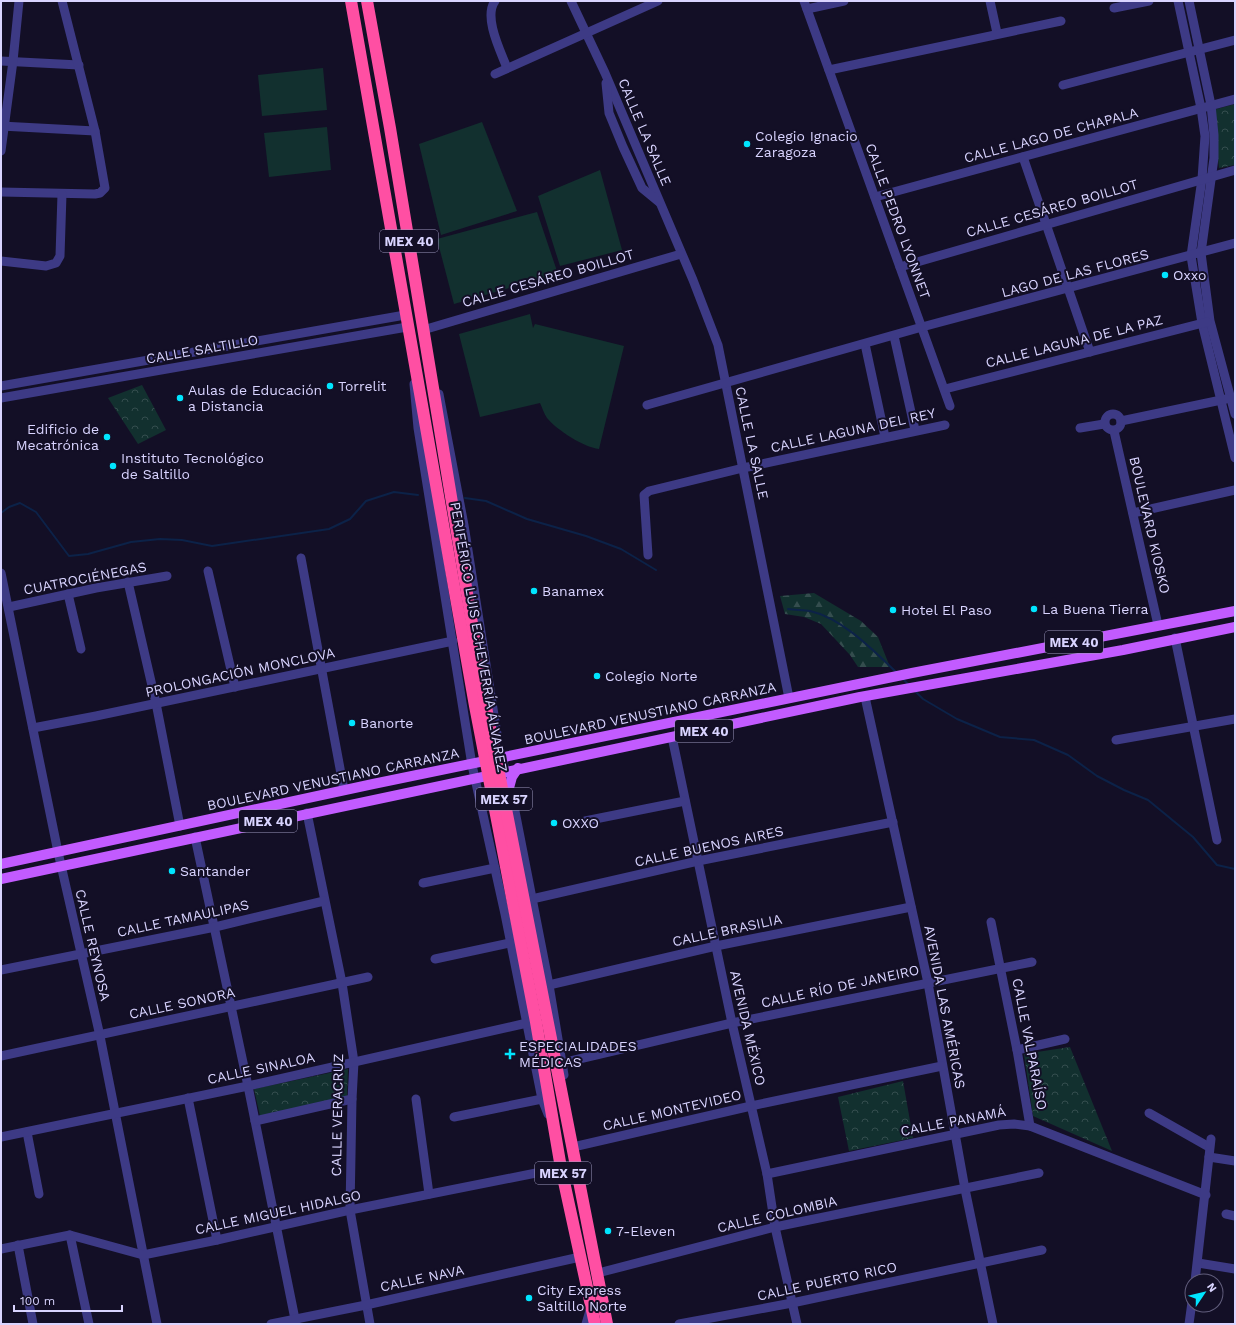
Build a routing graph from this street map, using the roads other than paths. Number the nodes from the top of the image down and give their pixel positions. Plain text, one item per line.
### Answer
1 (19, 1) edge
2 (62, 1) edge
3 (351, 1) edge
4 (367, 1) edge
5 (495, 1) edge
6 (571, 1) edge
7 (658, 1) edge
8 (844, 1) edge
9 (990, 1) edge
10 (1149, 1) edge
11 (1178, 1) edge
12 (1189, 1) edge
13 (806, 5) edge
14 (1114, 8) dead end
15 (1061, 21) dead end
16 (997, 33) junction
17 (587, 34) junction
18 (1235, 40) edge
19 (1194, 51) junction
20 (1, 61) edge
21 (13, 61) junction
22 (79, 65) junction
23 (507, 68) junction
24 (829, 70) junction
25 (364, 73) junction
26 (495, 74) dead end
27 (1063, 85) dead end
28 (1235, 99) edge
29 (1211, 106) junction
30 (1201, 108) junction
31 (3, 126) edge
32 (390, 128) junction
33 (95, 131) junction
34 (1, 151) edge
35 (1023, 157) junction
36 (1235, 170) edge
37 (1212, 176) junction
38 (1202, 179) junction
39 (1, 192) edge
40 (62, 194) junction
41 (875, 197) junction
42 (1045, 224) junction
43 (1235, 244) edge
44 (411, 249) junction
45 (1202, 253) junction
46 (681, 254) junction
47 (1191, 256) junction
48 (1, 261) edge
49 (900, 267) junction
50 (1068, 289) junction
51 (405, 315) junction
52 (1206, 322) junction
53 (407, 327) junction
54 (922, 328) junction
55 (423, 330) junction
56 (894, 336) junction
57 (865, 344) junction
58 (1090, 352) junction
59 (427, 357) junction
60 (415, 371) junction
61 (726, 384) junction
62 (1, 386) edge
63 (945, 389) junction
64 (1, 398) edge
65 (1231, 398) junction
66 (1220, 400) junction
67 (647, 405) dead end
68 (950, 406) dead end
69 (1235, 414) edge
70 (1121, 421) junction
71 (1104, 424) junction
72 (946, 425) dead end
73 (1080, 428) dead end
74 (915, 430) junction
75 (1114, 431) junction
76 (885, 437) junction
77 (1235, 458) edge
78 (743, 468) junction
79 (1235, 490) edge
80 (1133, 513) junction
81 (648, 555) dead end
82 (301, 558) dead end
83 (208, 571) dead end
84 (1, 572) edge
85 (167, 576) dead end
86 (458, 576) junction
87 (128, 582) junction
88 (2, 584) edge
89 (68, 594) junction
90 (9, 607) junction
91 (1235, 611) edge
92 (1158, 625) junction
93 (1235, 627) edge
94 (1175, 638) junction
95 (453, 641) junction
96 (81, 649) dead end
97 (322, 669) junction
98 (234, 687) junction
99 (865, 697) junction
100 (789, 698) junction
101 (156, 704) junction
102 (1235, 719) edge
103 (1194, 727) junction
104 (33, 728) junction
105 (672, 737) junction
106 (498, 739) junction
107 (1116, 740) dead end
108 (468, 743) junction
109 (502, 758) junction
110 (472, 764) junction
111 (518, 768) junction
112 (505, 771) junction
113 (475, 777) junction
114 (509, 788) junction
115 (344, 790) junction
116 (480, 796) junction
117 (685, 801) junction
118 (514, 806) junction
119 (307, 813) junction
120 (586, 821) dead end
121 (893, 822) junction
122 (180, 826) junction
123 (195, 837) junction
124 (1218, 840) dead end
125 (58, 852) junction
126 (698, 861) junction
127 (1, 864) edge
128 (61, 866) junction
129 (495, 868) junction
130 (1, 879) edge
131 (423, 883) dead end
132 (532, 899) junction
133 (324, 901) junction
134 (911, 907) junction
135 (991, 922) dead end
136 (215, 927) junction
137 (510, 943) junction
138 (716, 946) junction
139 (80, 954) junction
140 (435, 959) dead end
141 (1032, 962) dead end
142 (1001, 968) junction
143 (1, 970) edge
144 (368, 977) dead end
145 (342, 983) junction
146 (928, 983) junction
147 (549, 986) junction
148 (232, 1006) junction
149 (537, 1022) junction
150 (732, 1023) junction
151 (100, 1036) junction
152 (1065, 1039) dead end
153 (1017, 1050) junction
154 (1, 1056) edge
155 (354, 1062) junction
156 (562, 1063) junction
157 (942, 1066) junction
158 (248, 1086) junction
159 (562, 1094) junction
160 (188, 1098) junction
161 (352, 1099) junction
162 (416, 1099) dead end
163 (542, 1099) junction
164 (751, 1106) junction
165 (1149, 1113) dead end
166 (115, 1114) junction
167 (454, 1117) dead end
168 (255, 1121) junction
169 (1030, 1126) junction
170 (27, 1132) junction
171 (955, 1133) junction
172 (555, 1135) junction
173 (1, 1137) edge
174 (573, 1147) junction
175 (1209, 1157) junction
176 (1235, 1161) edge
177 (562, 1168) junction
178 (1039, 1173) dead end
179 (767, 1174) junction
180 (965, 1189) junction
181 (39, 1194) dead end
182 (429, 1194) junction
183 (1206, 1194) junction
184 (350, 1210) junction
185 (277, 1227) junction
186 (775, 1227) junction
187 (70, 1236) junction
188 (216, 1240) junction
189 (18, 1245) junction
190 (1, 1249) edge
191 (1042, 1250) dead end
192 (143, 1255) junction
193 (580, 1257) junction
194 (979, 1263) junction
195 (1198, 1263) junction
196 (1235, 1269) edge
197 (598, 1273) junction
198 (1196, 1273) edge
199 (792, 1303) junction
200 (366, 1305) junction
201 (591, 1307) junction
202 (1190, 1313) edge
203 (296, 1321) edge
204 (33, 1324) edge
205 (89, 1324) edge
206 (157, 1324) edge
207 (271, 1324) edge
208 (370, 1324) edge
209 (586, 1324) edge
210 (595, 1324) edge
211 (607, 1324) edge
212 (679, 1324) edge
213 (797, 1324) edge
214 (993, 1324) edge
215 (1189, 1324) edge

1 - 21 street
2 - 22 street
3 - 25 highway, PERIFÉRICO LUIS ECHEVERRÍA ÁLVAREZ / MEX 40
4 - 32 highway, PERIFÉRICO LUIS ECHEVERRÍA ÁLVAREZ / MEX 40
5 - 23 street
6 - 17 street, CALLE LA SALLE
7 - 17 street
8 - 13 street
9 - 16 street
10 - 14 street
11 - 19 street
12 - 19 street
13 - 24 street, CALLE PEDRO LYONNET
15 - 16 street
16 - 24 street
17 - 23 street
17 - 46 street, CALLE LA SALLE
18 - 19 street
19 - 27 street
19 - 29 street
19 - 30 street
20 - 21 street
21 - 22 street
21 - 31 street
22 - 33 street
23 - 26 street
24 - 41 street, CALLE PEDRO LYONNET
25 - 32 highway
25 - 51 highway, PERIFÉRICO LUIS ECHEVERRÍA ÁLVAREZ / MEX 40
28 - 29 street, CALLE LAGO DE CHAPALA
29 - 30 street, CALLE LAGO DE CHAPALA
29 - 37 street
30 - 35 street, CALLE LAGO DE CHAPALA
30 - 38 street
31 - 33 street
31 - 34 street
32 - 44 highway, PERIFÉRICO LUIS ECHEVERRÍA ÁLVAREZ / MEX 40
33 - 40 street
35 - 41 street, CALLE LAGO DE CHAPALA
35 - 42 street
36 - 37 street, CALLE CESÁREO BOILLOT
37 - 38 street, CALLE CESÁREO BOILLOT
37 - 45 street
38 - 42 street, CALLE CESÁREO BOILLOT
38 - 47 street
39 - 40 street
40 - 48 street
41 - 49 street, CALLE PEDRO LYONNET
42 - 49 street, CALLE CESÁREO BOILLOT
42 - 50 street
43 - 45 street, LAGO DE LAS FLORES
44 - 53 highway
44 - 55 highway, PERIFÉRICO LUIS ECHEVERRÍA ÁLVAREZ / MEX 40
45 - 47 street, LAGO DE LAS FLORES
45 - 52 street
46 - 55 street, CALLE CESÁREO BOILLOT
46 - 61 street, CALLE LA SALLE
47 - 50 street, LAGO DE LAS FLORES
47 - 52 street
49 - 54 street, CALLE PEDRO LYONNET
50 - 54 street, LAGO DE LAS FLORES
50 - 58 street
51 - 53 highway, PERIFÉRICO LUIS ECHEVERRÍA ÁLVAREZ / MEX 40
51 - 62 street, CALLE SALTILLO
52 - 58 street, CALLE LAGUNA DE LA PAZ
52 - 65 street
52 - 66 street
53 - 60 highway, PERIFÉRICO LUIS ECHEVERRÍA ÁLVAREZ / MEX 40
53 - 64 street, CALLE SALTILLO
54 - 56 street, LAGO DE LAS FLORES
54 - 63 street, CALLE PEDRO LYONNET
55 - 59 highway, PERIFÉRICO LUIS ECHEVERRÍA ÁLVAREZ / MEX 40
56 - 57 street, LAGO DE LAS FLORES
56 - 74 street
57 - 61 street, LAGO DE LAS FLORES
57 - 76 street
58 - 63 street, CALLE LAGUNA DE LA PAZ
59 - 86 highway, PERIFÉRICO LUIS ECHEVERRÍA ÁLVAREZ / MEX 40
59 - 106 street, PERIFÉRICO LUIS ECHEVERRÍA ÁLVAREZ
60 - 86 highway, PERIFÉRICO LUIS ECHEVERRÍA ÁLVAREZ / MEX 40
60 - 95 street
61 - 67 street, LAGO DE LAS FLORES
61 - 78 street, CALLE LA SALLE
63 - 68 street, CALLE PEDRO LYONNET
65 - 66 street
65 - 69 street
66 - 70 street
66 - 77 street
70 - 71 street
70 - 75 street
71 - 73 street
71 - 75 street
72 - 74 street, CALLE LAGUNA DEL REY
74 - 76 street, CALLE LAGUNA DEL REY
75 - 80 street, BOULEVARD KIOSKO
76 - 78 street, CALLE LAGUNA DEL REY
78 - 81 street, CALLE LAGUNA DEL REY
78 - 100 street, CALLE LA SALLE
79 - 80 street
80 - 92 street, BOULEVARD KIOSKO
82 - 97 street
83 - 98 street
84 - 88 street, CALLE REYNOSA
85 - 87 street, CUATROCIÉNEGAS
86 - 149 highway, PERIFÉRICO LUIS ECHEVERRÍA ÁLVAREZ / MEX 57
87 - 89 street, CUATROCIÉNEGAS
87 - 101 street
88 - 90 street, CALLE REYNOSA
89 - 90 street, CUATROCIÉNEGAS
89 - 96 street
90 - 104 street, CALLE REYNOSA
91 - 92 main road, BOULEVARD VENUSTIANO CARRANZA / MEX 40
92 - 100 main road, BOULEVARD VENUSTIANO CARRANZA / MEX 40
93 - 94 main road, BOULEVARD VENUSTIANO CARRANZA / MEX 40
94 - 99 main road, BOULEVARD VENUSTIANO CARRANZA / MEX 40
94 - 103 street
95 - 97 street, PROLONGACIÓN MONCLOVA
95 - 108 street
97 - 98 street, PROLONGACIÓN MONCLOVA
97 - 115 street
98 - 101 street, PROLONGACIÓN MONCLOVA
99 - 105 main road, BOULEVARD VENUSTIANO CARRANZA / MEX 40
99 - 121 street, AVENIDA LAS AMÉRICAS
100 - 109 main road, BOULEVARD VENUSTIANO CARRANZA / MEX 40
101 - 104 street, PROLONGACIÓN MONCLOVA
101 - 122 street
102 - 103 street
103 - 107 street
103 - 124 street
104 - 125 street, CALLE REYNOSA
105 - 111 main road, BOULEVARD VENUSTIANO CARRANZA / MEX 40
105 - 117 street, AVENIDA MÉXICO
106 - 108 street
106 - 109 street, PERIFÉRICO LUIS ECHEVERRÍA ÁLVAREZ
108 - 110 street
109 - 110 main road, BOULEVARD VENUSTIANO CARRANZA / MEX 40
109 - 112 street, PERIFÉRICO LUIS ECHEVERRÍA ÁLVAREZ
110 - 113 street
110 - 115 main road, BOULEVARD VENUSTIANO CARRANZA / MEX 40
111 - 112 main road, BOULEVARD VENUSTIANO CARRANZA / MEX 40
111 - 114 main road
112 - 113 main road, BOULEVARD VENUSTIANO CARRANZA / MEX 40
112 - 114 street, PERIFÉRICO LUIS ECHEVERRÍA ÁLVAREZ
113 - 116 street
113 - 119 main road, BOULEVARD VENUSTIANO CARRANZA / MEX 40
114 - 118 street, PERIFÉRICO LUIS ECHEVERRÍA ÁLVAREZ
115 - 122 main road, BOULEVARD VENUSTIANO CARRANZA / MEX 40
116 - 118 street
116 - 129 street
117 - 120 street
117 - 126 street, AVENIDA MÉXICO
118 - 132 street, PERIFÉRICO LUIS ECHEVERRÍA ÁLVAREZ
119 - 123 main road, BOULEVARD VENUSTIANO CARRANZA / MEX 40
119 - 133 street, CALLE VERACRUZ
121 - 126 street, CALLE BUENOS AIRES
121 - 134 street, AVENIDA LAS AMÉRICAS
122 - 125 main road, BOULEVARD VENUSTIANO CARRANZA / MEX 40
123 - 128 main road, BOULEVARD VENUSTIANO CARRANZA / MEX 40
123 - 136 street
125 - 127 main road, BOULEVARD VENUSTIANO CARRANZA / MEX 40
125 - 128 street, CALLE REYNOSA
126 - 132 street, CALLE BUENOS AIRES
126 - 138 street, AVENIDA MÉXICO
128 - 130 main road, BOULEVARD VENUSTIANO CARRANZA / MEX 40
128 - 139 street, CALLE REYNOSA
129 - 131 street
129 - 137 street
132 - 147 street, PERIFÉRICO LUIS ECHEVERRÍA ÁLVAREZ
133 - 136 street, CALLE TAMAULIPAS
133 - 145 street, CALLE VERACRUZ
134 - 138 street, CALLE BRASILIA
134 - 146 street, AVENIDA LAS AMÉRICAS
135 - 142 street, CALLE VALPARAÍSO
136 - 139 street, CALLE TAMAULIPAS
136 - 148 street
137 - 140 street
137 - 149 street
138 - 147 street, CALLE BRASILIA
138 - 150 street, AVENIDA MÉXICO
139 - 143 street, CALLE TAMAULIPAS
139 - 151 street, CALLE REYNOSA
141 - 142 street, CALLE RÍO DE JANEIRO
142 - 146 street, CALLE RÍO DE JANEIRO
142 - 153 street, CALLE VALPARAÍSO
144 - 145 street, CALLE SONORA
145 - 148 street, CALLE SONORA
145 - 155 street, CALLE VERACRUZ
146 - 150 street, CALLE RÍO DE JANEIRO
146 - 157 street, AVENIDA LAS AMÉRICAS
147 - 156 street, PERIFÉRICO LUIS ECHEVERRÍA ÁLVAREZ
148 - 151 street, CALLE SONORA
148 - 158 street
149 - 155 street, CALLE SINALOA
149 - 159 highway, PERIFÉRICO LUIS ECHEVERRÍA ÁLVAREZ / MEX 57
149 - 163 street
149 - 172 highway, PERIFÉRICO LUIS ECHEVERRÍA ÁLVAREZ / MEX 57
150 - 156 street, CALLE RÍO DE JANEIRO
150 - 164 street, AVENIDA MÉXICO
151 - 154 street, CALLE SONORA
151 - 166 street, CALLE REYNOSA
152 - 153 street
153 - 169 street, CALLE VALPARAÍSO
155 - 158 street, CALLE SINALOA
155 - 161 street, CALLE VERACRUZ
156 - 159 street, PERIFÉRICO LUIS ECHEVERRÍA ÁLVAREZ
157 - 164 street, CALLE MONTEVIDEO
157 - 171 street, AVENIDA LAS AMÉRICAS
158 - 160 street, CALLE SINALOA
158 - 168 street
159 - 174 highway, PERIFÉRICO LUIS ECHEVERRÍA ÁLVAREZ / MEX 57
160 - 166 street, CALLE SINALOA
160 - 188 street
161 - 168 street
161 - 184 street, CALLE VERACRUZ
162 - 182 street
163 - 167 street
163 - 172 street
164 - 174 street, CALLE MONTEVIDEO
164 - 179 street, AVENIDA MÉXICO
165 - 175 street
166 - 170 street, CALLE SINALOA
166 - 192 street, CALLE REYNOSA
168 - 185 street
169 - 171 street, CALLE PANAMÁ
169 - 183 street, CALLE PANAMÁ
170 - 173 street, CALLE SINALOA
170 - 181 street
171 - 179 street, CALLE PANAMÁ
171 - 180 street, AVENIDA LAS AMÉRICAS
172 - 177 highway, PERIFÉRICO LUIS ECHEVERRÍA ÁLVAREZ / MEX 57
174 - 197 highway, PERIFÉRICO LUIS ECHEVERRÍA ÁLVAREZ / MEX 57
175 - 176 street
175 - 183 street
177 - 182 street, CALLE MIGUEL HIDALGO
177 - 193 highway, PERIFÉRICO LUIS ECHEVERRÍA ÁLVAREZ / MEX 57
178 - 180 street, CALLE COLOMBIA
179 - 186 street, AVENIDA MÉXICO
180 - 186 street, CALLE COLOMBIA
180 - 194 street, AVENIDA LAS AMÉRICAS
182 - 184 street, CALLE MIGUEL HIDALGO
183 - 195 street
184 - 185 street, CALLE MIGUEL HIDALGO
184 - 200 street, CALLE VERACRUZ
185 - 188 street, CALLE MIGUEL HIDALGO
185 - 203 street
186 - 197 street, CALLE COLOMBIA
186 - 199 street, AVENIDA MÉXICO
187 - 189 street, CALLE MIGUEL HIDALGO
187 - 192 street, CALLE MIGUEL HIDALGO
187 - 205 street
188 - 192 street, CALLE MIGUEL HIDALGO
189 - 190 street, CALLE MIGUEL HIDALGO
189 - 204 street
191 - 194 street, CALLE PUERTO RICO
192 - 206 street, CALLE REYNOSA
193 - 200 street, CALLE NAVA
193 - 201 highway, PERIFÉRICO LUIS ECHEVERRÍA ÁLVAREZ / MEX 57
194 - 199 street, CALLE PUERTO RICO
194 - 214 street, AVENIDA LAS AMÉRICAS
195 - 196 street
195 - 198 street
197 - 211 highway, PERIFÉRICO LUIS ECHEVERRÍA ÁLVAREZ / MEX 57
199 - 212 street, CALLE PUERTO RICO
199 - 213 street, AVENIDA MÉXICO
200 - 203 street, CALLE NAVA
200 - 208 street, CALLE VERACRUZ
201 - 209 street
201 - 210 highway, PERIFÉRICO LUIS ECHEVERRÍA ÁLVAREZ / MEX 57
202 - 215 street
203 - 207 street, CALLE NAVA

